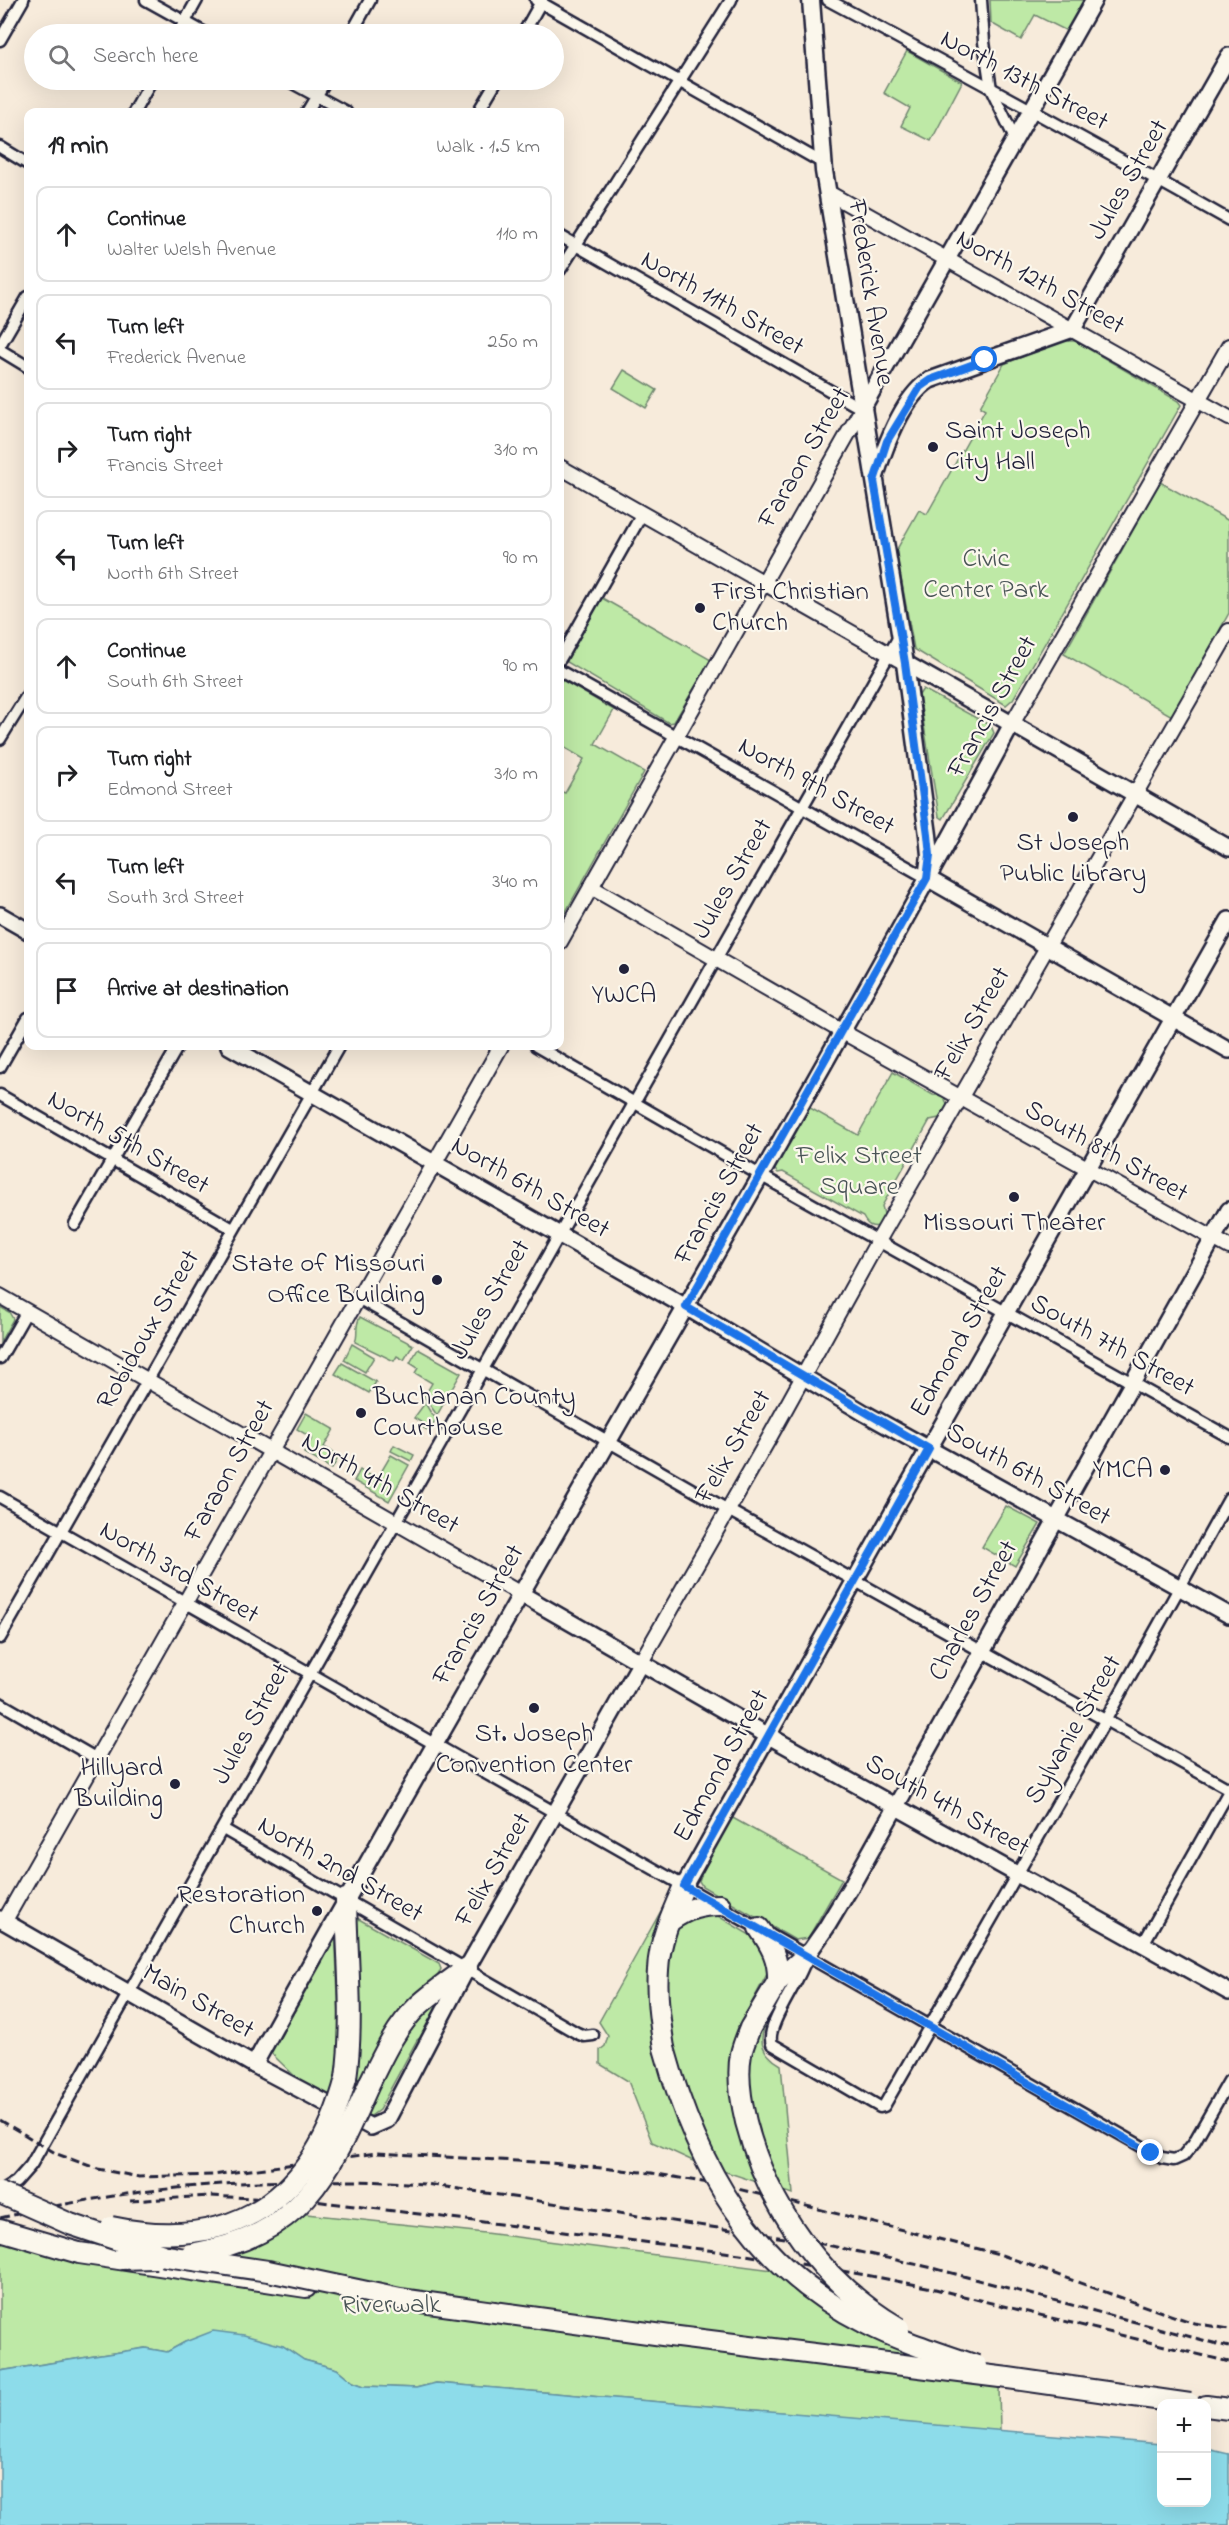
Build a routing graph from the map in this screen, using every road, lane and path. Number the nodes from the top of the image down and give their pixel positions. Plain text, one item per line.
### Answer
1 (22, 0) edge
2 (146, 0) edge
3 (197, 0) edge
4 (370, 0) edge
5 (731, 0) edge
6 (811, 0) edge
7 (828, 0) edge
8 (981, 0) edge
9 (1094, 0) edge
10 (540, 1) edge
11 (185, 22) junction
12 (189, 24) edge
13 (357, 24) edge
14 (528, 24) edge
15 (0, 40) edge
16 (1229, 56) edge
17 (680, 82) junction
18 (990, 89) junction
19 (146, 90) edge
20 (305, 90) edge
21 (320, 90) edge
22 (491, 90) edge
23 (316, 96) junction
24 (136, 108) edge
25 (309, 108) edge
26 (338, 108) edge
27 (480, 108) edge
28 (1033, 110) junction
29 (1016, 141) junction
30 (0, 147) edge
31 (24, 162) edge
32 (823, 163) junction
33 (1159, 180) junction
34 (827, 192) junction
35 (1229, 220) edge
36 (564, 239) edge
37 (574, 245) junction
38 (948, 260) junction
39 (564, 263) edge
40 (24, 304) edge
41 (1073, 329) junction
42 (1229, 346) edge
43 (0, 348) edge
44 (24, 364) edge
45 (1198, 400) junction
46 (862, 409) junction
47 (1229, 418) edge
48 (564, 469) edge
49 (874, 481) junction
50 (642, 514) junction
51 (763, 583) junction
52 (1229, 632) edge
53 (900, 635) junction
54 (564, 651) edge
55 (889, 654) junction
56 (905, 663) junction
57 (564, 673) edge
58 (24, 700) edge
59 (1012, 724) junction
60 (675, 737) junction
61 (0, 739) edge
62 (1135, 795) junction
63 (802, 808) junction
64 (1229, 848) edge
65 (927, 878) junction
66 (591, 887) junction
67 (0, 915) edge
68 (1229, 920) edge
69 (24, 929) edge
70 (564, 935) edge
71 (1047, 947) junction
72 (716, 960) junction
73 (1172, 1019) junction
74 (24, 1025) edge
75 (841, 1031) junction
76 (176, 1050) edge
77 (236, 1050) edge
78 (337, 1050) edge
79 (499, 1050) edge
80 (543, 1050) edge
81 (1229, 1050) edge
82 (0, 1067) edge
83 (312, 1093) junction
84 (0, 1095) edge
85 (960, 1098) junction
86 (634, 1101) junction
87 (112, 1160) junction
88 (434, 1162) junction
89 (1088, 1169) junction
90 (760, 1175) junction
91 (1229, 1210) edge
92 (75, 1224) dead end
93 (233, 1229) junction
94 (558, 1234) junction
95 (1213, 1239) junction
96 (878, 1241) junction
97 (1229, 1248) edge
98 (0, 1296) edge
99 (357, 1298) junction
100 (686, 1307) junction
101 (27, 1311) junction
102 (1006, 1313) junction
103 (0, 1358) edge
104 (482, 1369) junction
105 (804, 1375) junction
106 (147, 1380) junction
107 (1131, 1383) junction
108 (1229, 1437) edge
109 (608, 1440) junction
110 (929, 1449) junction
111 (270, 1451) junction
112 (0, 1497) edge
113 (1229, 1499) edge
114 (728, 1510) junction
115 (1055, 1519) junction
116 (395, 1523) junction
117 (60, 1531) junction
118 (855, 1581) junction
119 (1180, 1588) junction
120 (521, 1594) junction
121 (185, 1602) junction
122 (1229, 1615) edge
123 (0, 1638) edge
124 (981, 1652) junction
125 (641, 1662) junction
126 (310, 1674) junction
127 (0, 1703) edge
128 (1105, 1721) junction
129 (767, 1735) junction
130 (434, 1744) junction
131 (97, 1759) junction
132 (1229, 1790) edge
133 (895, 1806) junction
134 (555, 1814) junction
135 (223, 1829) junction
136 (1017, 1874) junction
137 (684, 1886) junction
138 (346, 1899) junction
139 (720, 1905) junction
140 (2, 1920) edge
141 (670, 1921) junction
142 (759, 1928) junction
143 (1143, 1944) junction
144 (807, 1955) junction
145 (467, 1968) junction
146 (778, 1981) junction
147 (129, 1992) junction
148 (1229, 1992) edge
149 (930, 2026) junction
150 (593, 2035) dead end
151 (254, 2065) junction
152 (1229, 2081) edge
153 (884, 2106) joint
154 (371, 2127) joint
155 (2, 2194) edge
156 (0, 2230) edge
157 (120, 2259) junction
158 (681, 2337) junction
159 (795, 2351) junction
160 (1008, 2378) junction
161 (1031, 2381) junction
162 (1161, 2399) edge
163 (1167, 2399) edge
164 (1211, 2406) edge
165 (1229, 2409) edge

1 - 15 street
2 - 11 street
3 - 11 street
4 - 13 street
5 - 17 street
6 - 32 main road, Frederick Avenue
7 - 18 street, North 13th Street
8 - 18 street
9 - 28 main road, Faraon Street
10 - 14 street
10 - 17 street
11 - 12 street
16 - 33 main road, Jules Street
17 - 32 street
17 - 37 street
18 - 28 street, North 13th Street
18 - 29 street
19 - 24 street
20 - 23 street
21 - 23 street
22 - 27 street
23 - 25 street
23 - 26 street
28 - 29 main road, Faraon Street
28 - 33 street, North 13th Street
29 - 38 main road, Faraon Street
30 - 31 street
32 - 34 main road, Frederick Avenue
33 - 35 street, North 13th Street
33 - 41 main road, Jules Street
34 - 38 street, North 12th Street
34 - 46 main road, Frederick Avenue
36 - 37 street, North 11th Street
37 - 39 street
37 - 46 street, North 11th Street
38 - 41 street, North 12th Street
38 - 46 main road, Faraon Street
40 - 43 street
41 - 45 street, North 12th Street
41 - 49 main road
42 - 45 street, Francis Street
43 - 44 street
45 - 47 street, North 12th Street
45 - 59 street, Francis Street
46 - 49 main road, Frederick Avenue
46 - 51 street, Faraon Street
48 - 50 street
49 - 53 main road, Frederick Avenue
50 - 51 street
50 - 54 street
51 - 55 street
51 - 60 street, Faraon Street
52 - 62 street, Felix Street
53 - 55 street, Jules Street
53 - 56 main road, Frederick Avenue
55 - 56 street
55 - 63 street, Jules Street
56 - 59 main road
56 - 65 main road, Frederick Avenue
57 - 60 street, North 9th Street
58 - 61 street
59 - 62 main road
59 - 65 main road, Francis Street
60 - 63 street, North 9th Street
60 - 66 street, Faraon Street
62 - 64 main road
62 - 71 street, Felix Street
63 - 65 street, North 9th Street
63 - 72 street, Jules Street
65 - 71 main road, North 9th Street
65 - 75 main road, Francis Street
66 - 70 street, Faraon Street
66 - 72 street, South 8th Street
67 - 69 main road
68 - 73 main road, Edmond Street
71 - 73 main road, North 9th Street
71 - 85 street, Felix Street
72 - 75 street, South 8th Street
72 - 86 street, Jules Street
73 - 81 main road, North 9th Street
73 - 89 main road, Edmond Street
74 - 82 street
75 - 85 street, South 8th Street
75 - 90 main road, Francis Street
76 - 87 street
77 - 83 main road, North 6th Street
78 - 83 street, Robidoux Street
79 - 88 street, Faraon Street
80 - 86 street, South 7th Street
83 - 88 main road, North 6th Street
83 - 93 street, Robidoux Street
84 - 87 street, North 5th Street
85 - 89 street, South 8th Street
85 - 96 street, Felix Street
86 - 90 street, South 7th Street
86 - 94 street, Jules Street
87 - 92 street
87 - 93 street, North 5th Street
88 - 94 main road, North 6th Street
88 - 99 street, Faraon Street
89 - 95 street, South 8th Street
89 - 102 main road, Edmond Street
90 - 96 street, South 7th Street
90 - 100 main road, Francis Street
91 - 95 main road, Charles Street
93 - 106 street, Robidoux Street
94 - 100 main road, North 6th Street
94 - 104 street, Jules Street
95 - 97 street, South 8th Street
95 - 107 main road, Charles Street
96 - 102 street, South 7th Street
96 - 105 street, Felix Street
98 - 101 street, North 4th Street
99 - 104 street
99 - 111 street, Faraon Street
100 - 105 main road, North 6th Street
100 - 109 main road, Francis Street
101 - 103 street
101 - 106 street, North 4th Street
102 - 107 street, South 7th Street
102 - 110 main road, Edmond Street
104 - 109 street
104 - 116 street, Jules Street
105 - 110 main road, South 6th Street
105 - 114 street, Felix Street
106 - 111 street, North 4th Street
106 - 117 street, Robidoux Street
107 - 108 street, South 7th Street
107 - 115 main road, Charles Street
109 - 114 street
109 - 120 main road, Francis Street
110 - 115 main road, South 6th Street
110 - 118 main road, Edmond Street
111 - 116 street, North 4th Street
111 - 121 street, Faraon Street
112 - 117 street, North 3rd Street
113 - 119 street, Sylvanie Street
114 - 118 street
114 - 125 street, Felix Street
115 - 119 main road, South 6th Street
115 - 124 main road, Charles Street
116 - 120 street, North 4th Street
116 - 126 street, Jules Street
117 - 121 street, North 3rd Street
117 - 123 street, Robidoux Street
118 - 124 street
118 - 129 main road, Edmond Street
119 - 122 main road, South 6th Street
119 - 128 street, Sylvanie Street
120 - 125 main road, North 4th Street
120 - 130 main road, Francis Street
121 - 126 street, North 3rd Street
121 - 131 street, Faraon Street
124 - 128 street
124 - 133 main road, Charles Street
125 - 129 main road, South 4th Street
125 - 134 main road, Felix Street
126 - 130 street, North 3rd Street
126 - 135 street, Jules Street
127 - 131 street
128 - 132 street
128 - 136 street, Sylvanie Street
129 - 133 main road, South 4th Street
129 - 137 main road, Edmond Street
130 - 134 street, North 3rd Street
130 - 138 main road, Francis Street
131 - 140 street, Faraon Street
132 - 143 street
133 - 136 main road, South 4th Street
133 - 144 main road, Charles Street
134 - 137 street, North 3rd Street
134 - 145 main road, Felix Street
135 - 138 street, North 2nd Street
135 - 147 street, Jules Street
136 - 143 main road, South 4th Street
136 - 149 street, Sylvanie Street
137 - 139 street, North 3rd Street
137 - 141 highway
138 - 145 street, North 2nd Street
138 - 151 main road, Francis Street
138 - 155 highway, bridge
139 - 141 highway
139 - 142 street, North 3rd Street
140 - 147 main road, Main Street
141 - 160 highway, bridge
142 - 144 street, North 3rd Street
142 - 146 highway
143 - 148 main road, South 4th Street
144 - 146 highway
144 - 149 street, North 3rd Street
144 - 153 street, Charles Street
145 - 150 street, North 2nd Street
145 - 154 main road, Felix Street
145 - 157 highway, bridge
146 - 161 highway, bridge
147 - 151 main road, Main Street
147 - 155 street, Jules Street
149 - 152 street, North 3rd Street
149 - 153 street, Sylvanie Street
151 - 154 main road, Main Street
155 - 158 highway, bridge
156 - 157 highway
157 - 158 highway, bridge
158 - 159 highway, bridge
159 - 160 highway, bridge
159 - 161 highway, bridge
160 - 162 highway, bridge
161 - 163 highway, bridge
164 - 165 highway

